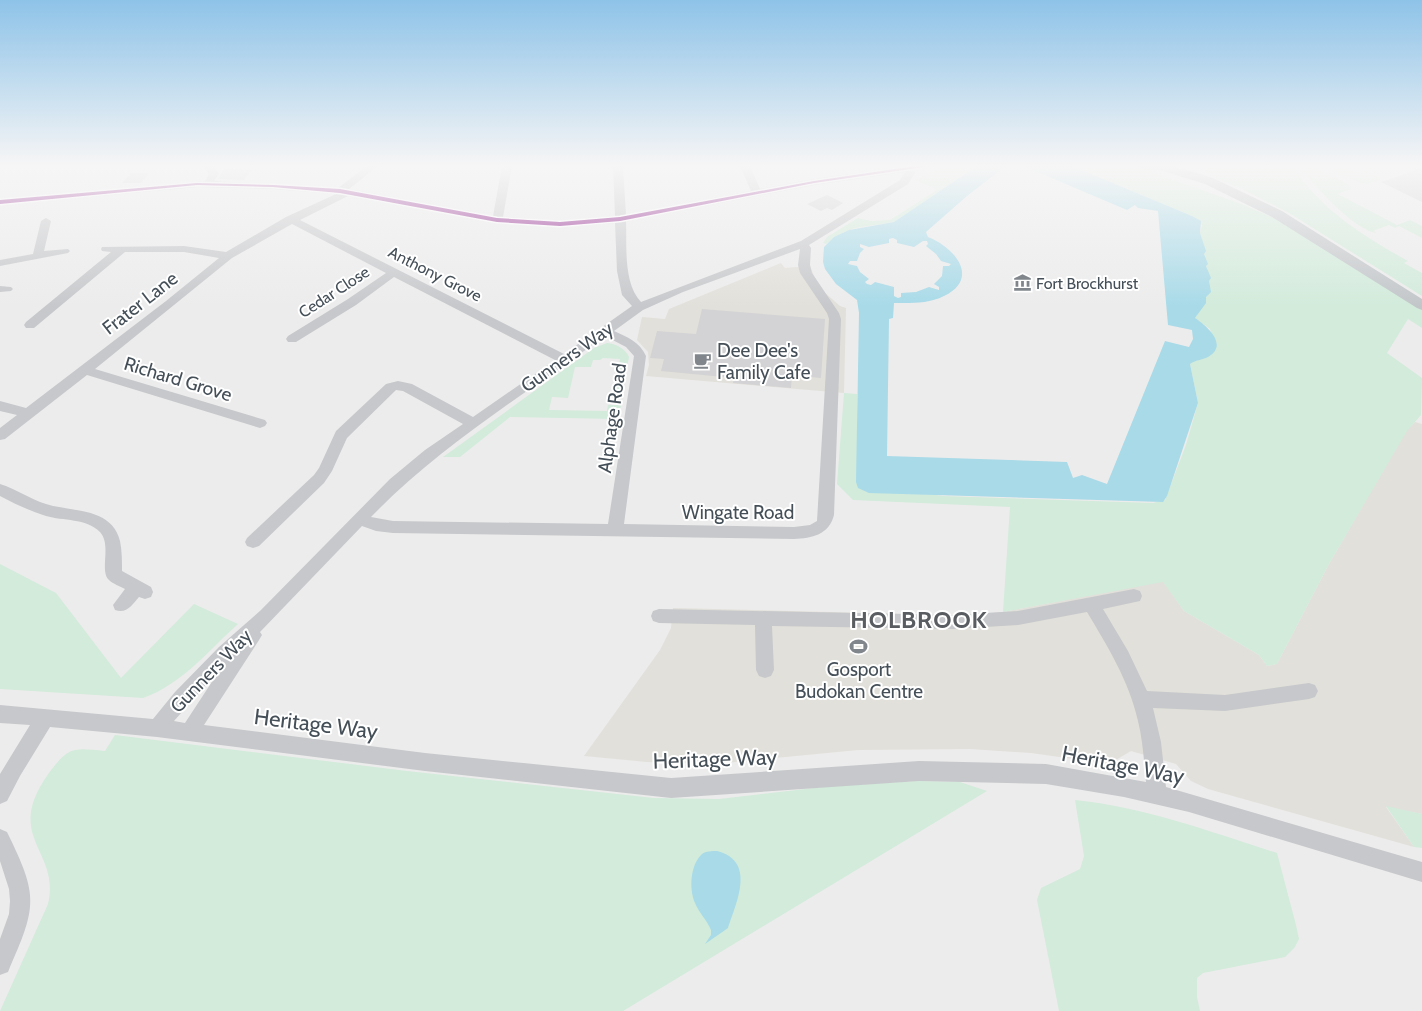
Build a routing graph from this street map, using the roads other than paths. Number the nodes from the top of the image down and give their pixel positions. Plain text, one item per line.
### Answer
1 (302, 213) edge
2 (460, 213) edge
3 (498, 213) edge
4 (620, 213) edge
5 (649, 213) edge
6 (853, 213) edge
7 (1275, 213) edge
8 (290, 219) junction
9 (620, 219) junction
10 (497, 220) junction
11 (46, 221) dead end
12 (802, 244) junction
13 (106, 249) dead end
14 (122, 249) junction
15 (64, 251) dead end
16 (38, 255) junction
17 (228, 256) junction
18 (0, 263) edge
19 (394, 272) junction
20 (1422, 305) edge
21 (640, 307) junction
22 (30, 325) dead end
23 (604, 331) junction
24 (292, 339) dead end
25 (564, 359) junction
26 (84, 370) junction
27 (0, 406) edge
28 (30, 413) junction
29 (260, 423) dead end
30 (473, 423) junction
31 (0, 435) edge
32 (0, 490) edge
33 (359, 519) junction
34 (615, 530) junction
35 (254, 542) dead end
36 (1134, 596) dead end
37 (120, 605) dead end
38 (1092, 605) junction
39 (267, 615) junction
40 (659, 616) dead end
41 (763, 618) junction
42 (764, 670) dead end
43 (1309, 691) dead end
44 (1142, 699) junction
45 (0, 714) edge
46 (46, 717) junction
47 (157, 728) junction
48 (189, 732) junction
49 (0, 794) edge
50 (1157, 794) junction
51 (0, 839) edge
52 (1422, 872) edge
53 (0, 964) edge

1 - 8 street, Frater Lane
2 - 10 street
3 - 10 street
4 - 9 street
5 - 9 street
6 - 12 street, Gunners Way
7 - 20 main road
8 - 17 street, Frater Lane
8 - 19 street, Anthony Grove
9 - 10 street
9 - 21 street
11 - 16 street
12 - 21 street, Gunners Way
12 - 34 street, Wingate Road
13 - 14 street
14 - 17 street
14 - 22 street
15 - 16 street
16 - 18 street
17 - 26 street, Frater Lane
19 - 24 street, Cedar Close
19 - 25 street, Anthony Grove
21 - 23 street, Gunners Way
23 - 25 street, Gunners Way
23 - 34 street, Alphage Road
25 - 30 street, Gunners Way
26 - 28 street, Frater Lane
26 - 29 street, Richard Grove
27 - 28 street
28 - 31 street, Frater Lane
30 - 33 street, Gunners Way
30 - 35 street
32 - 37 street
33 - 34 street, Wingate Road
33 - 39 street, Gunners Way
36 - 38 street
38 - 41 street
38 - 44 street
39 - 47 street, Gunners Way
39 - 48 street, Gunners Way
40 - 41 street
41 - 42 street
43 - 44 street
44 - 50 street
45 - 46 street, Heritage Way
46 - 47 street, Heritage Way
46 - 49 street
47 - 48 street, Heritage Way
48 - 50 street, Heritage Way
50 - 52 street, Heritage Way
51 - 53 street

